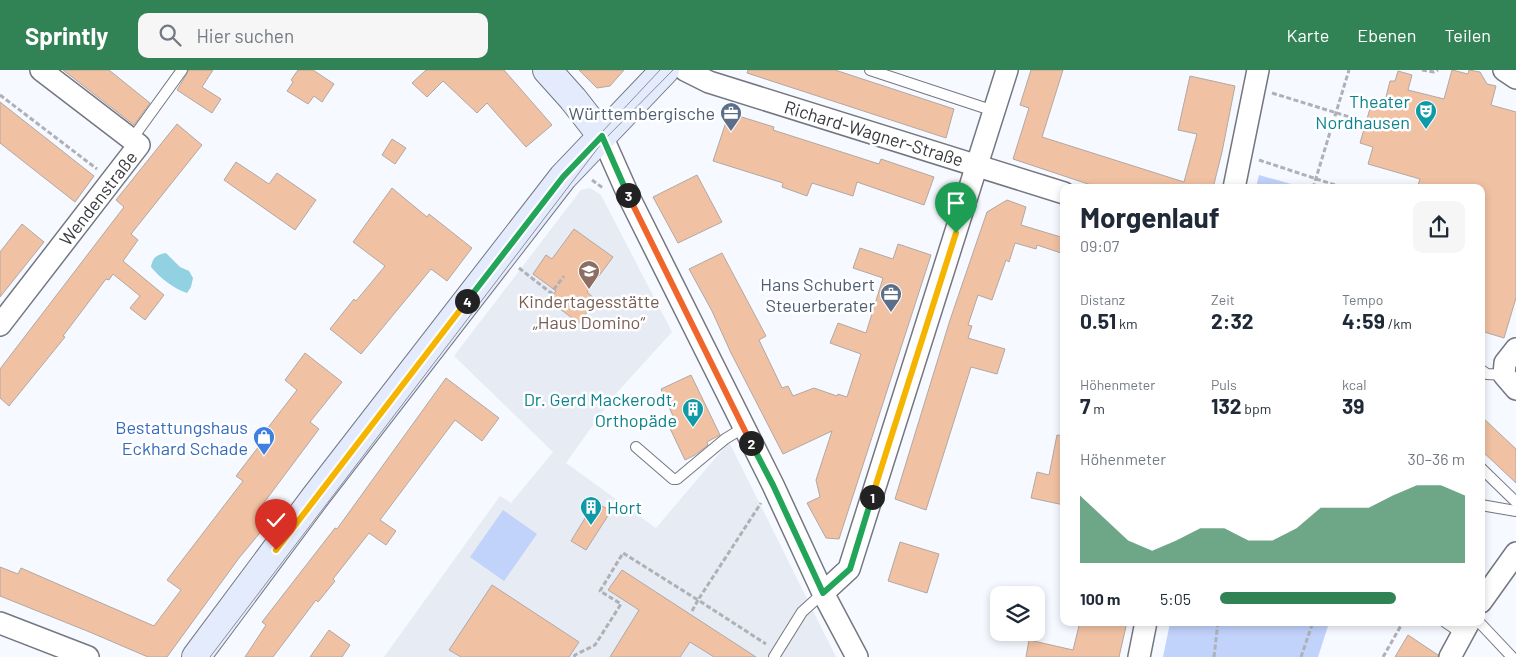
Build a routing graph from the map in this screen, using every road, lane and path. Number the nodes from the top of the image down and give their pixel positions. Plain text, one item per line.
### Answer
1 (41, 70) edge
2 (182, 70) edge
3 (547, 70) edge
4 (665, 70) edge
5 (685, 70) edge
6 (870, 70) edge
7 (1007, 70) edge
8 (1258, 70) edge
9 (1349, 70) edge
10 (1422, 70) edge
11 (1438, 70) edge
12 (1504, 70) edge
13 (1516, 78) edge
14 (0, 94) edge
15 (1285, 97) dead end
16 (994, 111) junction
17 (1336, 112) junction
18 (1366, 122) dead end
19 (602, 136) junction
20 (132, 140) junction
21 (1241, 154) junction
22 (977, 165) junction
23 (1316, 178) junction
24 (112, 180) junction
25 (1235, 184) edge
26 (1314, 184) edge
27 (1333, 184) edge
28 (1060, 192) edge
29 (517, 266) dead end
30 (564, 276) dead end
31 (0, 324) edge
32 (1516, 349) edge
33 (1485, 372) edge
34 (1510, 383) edge
35 (743, 428) junction
36 (636, 447) dead end
37 (1485, 472) edge
38 (1516, 502) edge
39 (1485, 506) edge
40 (758, 509) dead end
41 (1516, 511) edge
42 (1516, 553) edge
43 (823, 593) junction
44 (1485, 596) edge
45 (698, 600) junction
46 (692, 611) dead end
47 (0, 623) edge
48 (1145, 626) edge
49 (1218, 626) edge
50 (1312, 626) edge
51 (1401, 626) edge
52 (1470, 626) edge
53 (776, 654) edge
54 (575, 656) edge
55 (88, 657) edge
56 (196, 657) edge
57 (580, 657) edge
58 (857, 657) edge
59 (1139, 657) edge
60 (1214, 657) edge
61 (1301, 657) edge
62 (1383, 657) edge
63 (1450, 657) edge
64 (1512, 657) edge

1 - 20 street, Wendenstraße
2 - 20 lane
3 - 19 main road
4 - 19 main road
5 - 22 street, Richard-Wagner-Straße
6 - 16 lane
7 - 16 street
8 - 21 street
9 - 17 path
10 - 11 path
12 - 13 street
14 - 24 path
15 - 17 path
16 - 22 street
17 - 18 path
17 - 23 path
19 - 35 street
19 - 56 main road
20 - 24 street, Wendenstraße
21 - 23 path
21 - 25 street
22 - 28 street, Richard-Wagner-Straße
22 - 43 street
23 - 26 path
23 - 27 path
24 - 31 street, Wendenstraße
29 - 30 path
32 - 34 street
33 - 34 lane
35 - 36 lane
35 - 43 street
37 - 38 lane
39 - 41 lane
40 - 45 path
42 - 44 street
43 - 53 lane
43 - 58 street
45 - 46 path
45 - 53 path
45 - 54 path
47 - 55 street
48 - 59 street
49 - 60 path
50 - 61 path
51 - 62 path
52 - 63 street
52 - 64 lane
54 - 57 path

